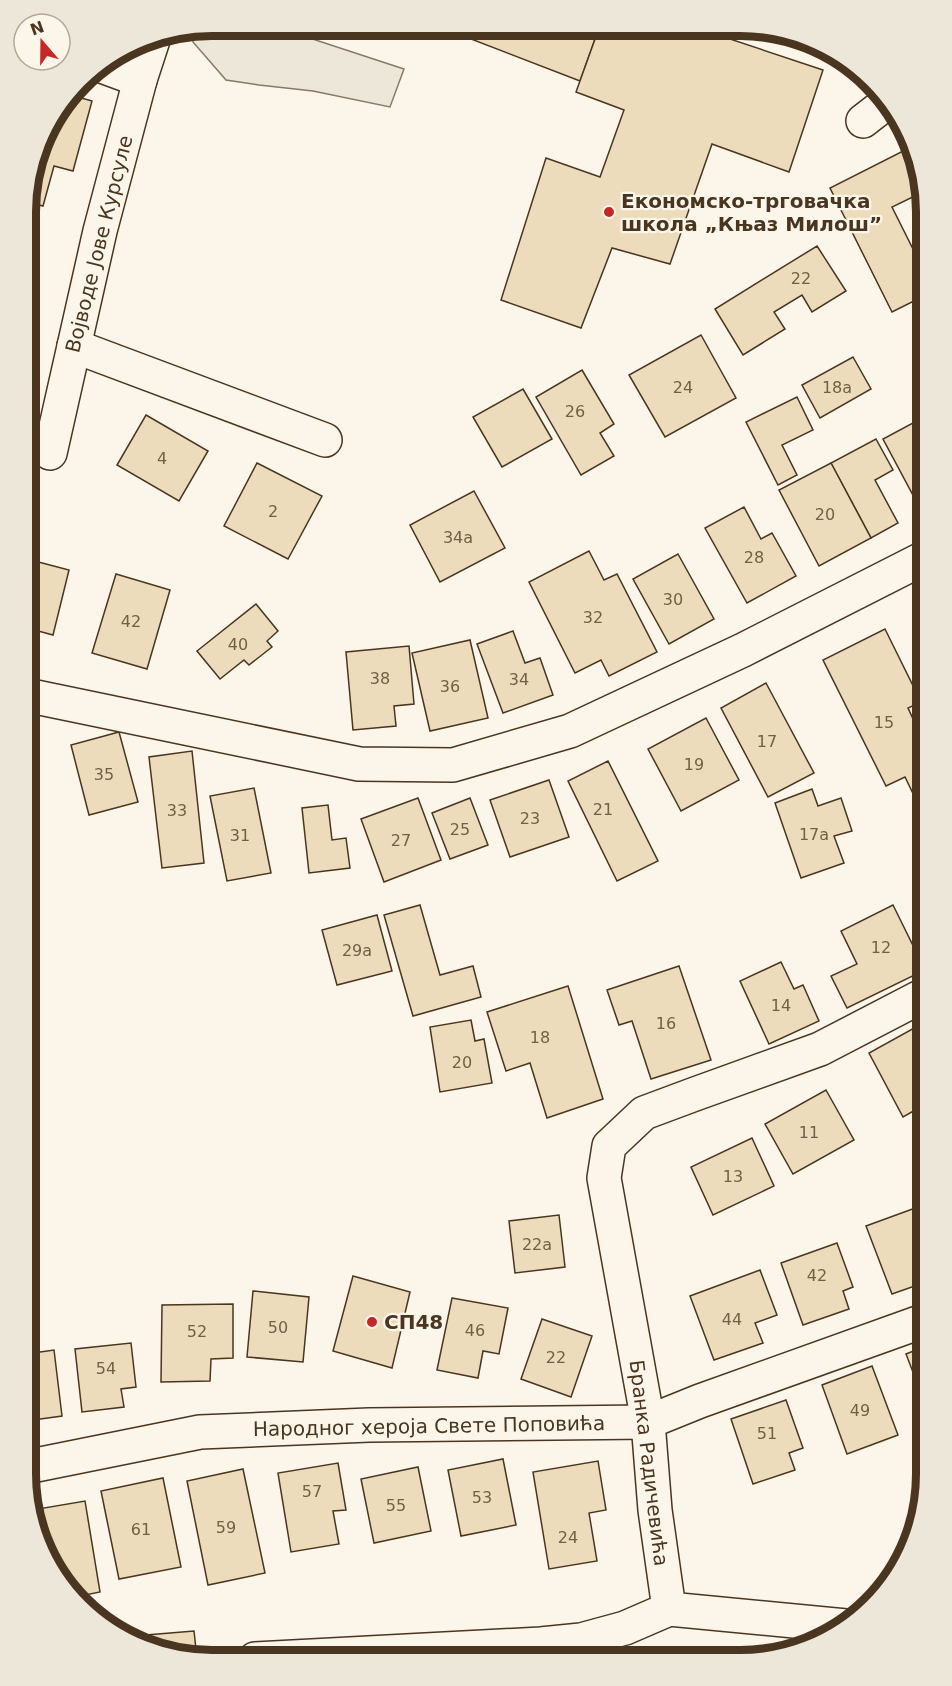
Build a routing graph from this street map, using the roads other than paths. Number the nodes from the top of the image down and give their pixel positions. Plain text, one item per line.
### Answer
1 (151, 47) edge
2 (109, 70) edge
3 (140, 80) junction
4 (74, 345) junction
5 (325, 440) dead end
6 (50, 453) dead end
7 (916, 562) edge
8 (36, 697) edge
9 (916, 999) edge
10 (916, 1324) edge
11 (648, 1422) junction
12 (36, 1465) edge
13 (669, 1609) junction
14 (830, 1624) edge
15 (427, 1650) edge

1 - 3 street, Војводе Јове Курсуле
2 - 3 street
3 - 4 street, Војводе Јове Курсуле
4 - 5 street
4 - 6 street, Војводе Јове Курсуле
7 - 8 street
9 - 11 street, Бранка Радичевића
10 - 11 street, Народног хероја Свете Поповића
11 - 12 street, Народног хероја Свете Поповића
11 - 13 street, Бранка Радичевића
13 - 14 street
13 - 15 street

